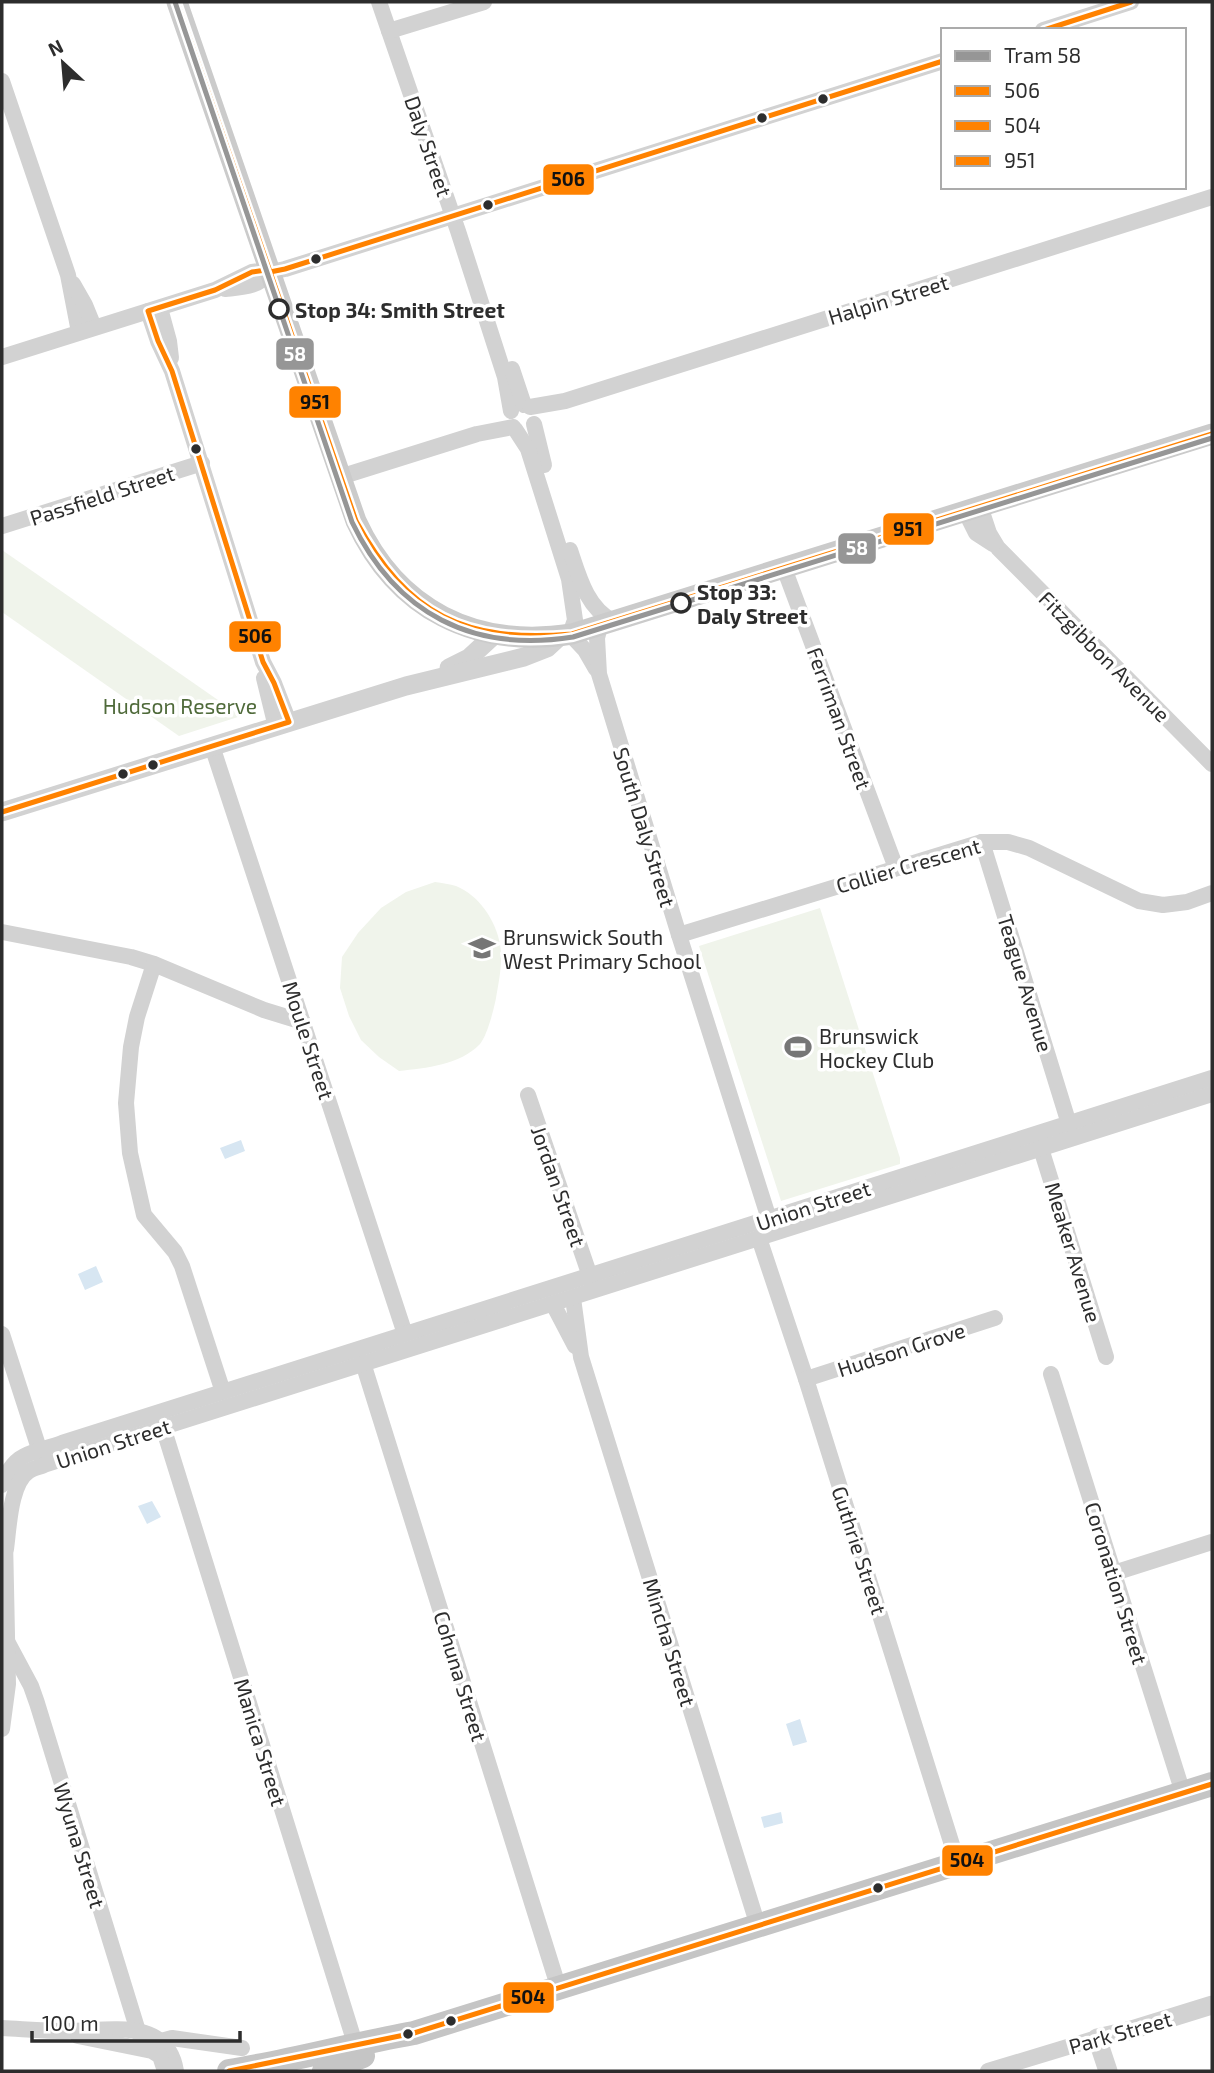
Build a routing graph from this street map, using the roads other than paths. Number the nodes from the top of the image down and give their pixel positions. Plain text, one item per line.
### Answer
1 (177, 2) edge
2 (379, 2) edge
3 (390, 2) edge
4 (484, 2) edge
5 (1131, 2) edge
6 (1049, 28) edge
7 (394, 29) junction
8 (941, 62) edge
9 (2, 81) edge
10 (1212, 197) edge
11 (458, 215) junction
12 (270, 272) junction
13 (154, 309) junction
14 (86, 330) junction
15 (2, 357) edge
16 (522, 418) junction
17 (1212, 434) edge
18 (202, 463) junction
19 (340, 477) junction
20 (972, 509) junction
21 (2, 526) edge
22 (784, 568) junction
23 (607, 624) junction
24 (494, 635) junction
25 (565, 635) junction
26 (600, 674) junction
27 (406, 687) junction
28 (283, 724) junction
29 (212, 746) junction
30 (1212, 764) edge
31 (2, 812) edge
32 (982, 842) junction
33 (896, 868) junction
34 (1212, 893) edge
35 (2, 932) edge
36 (678, 936) junction
37 (154, 964) junction
38 (303, 1022) junction
39 (1212, 1078) edge
40 (1212, 1094) edge
41 (528, 1095) dead end
42 (1069, 1124) junction
43 (1039, 1141) junction
44 (769, 1219) junction
45 (759, 1238) junction
46 (592, 1283) junction
47 (573, 1298) junction
48 (553, 1304) junction
49 (995, 1318) dead end
50 (2, 1334) edge
51 (405, 1334) junction
52 (581, 1357) junction
53 (1106, 1357) dead end
54 (363, 1363) junction
55 (1051, 1374) dead end
56 (806, 1379) junction
57 (274, 1384) junction
58 (223, 1392) junction
59 (163, 1427) junction
60 (42, 1458) junction
61 (2, 1485) edge
62 (2, 1516) edge
63 (1212, 1542) edge
64 (6, 1549) junction
65 (1114, 1573) junction
66 (8, 1643) junction
67 (2, 1729) edge
68 (1212, 1784) edge
69 (1182, 1793) junction
70 (958, 1864) junction
71 (758, 1926) junction
72 (559, 1989) junction
73 (1212, 2005) edge
74 (2, 2028) edge
75 (55, 2031) junction
76 (138, 2031) junction
77 (1097, 2038) junction
78 (161, 2041) junction
79 (242, 2048) dead end
80 (146, 2049) junction
81 (358, 2051) junction
82 (289, 2066) edge
83 (165, 2071) edge
84 (176, 2071) edge
85 (229, 2071) edge
86 (324, 2071) edge
87 (988, 2071) edge
88 (1108, 2071) edge

1 - 12 main road
2 - 7 street, Daly Street
3 - 7 street, Daly Street
4 - 7 street
5 - 6 street
7 - 11 street, Daly Street
8 - 11 street
9 - 14 street
10 - 16 street, Halpin Street
11 - 12 street
11 - 16 street, Daly Street
12 - 13 street
12 - 19 main road
13 - 14 street
13 - 18 street
14 - 15 street
16 - 19 street, Halpin Street
16 - 23 street, Daly Street
16 - 25 street, Daly Street
17 - 20 main road
18 - 21 street, Passfield Street
18 - 28 street
19 - 24 main road
20 - 22 main road
20 - 30 street, Fitzgibbon Avenue
22 - 23 main road
22 - 33 street, Ferriman Street
23 - 25 main road
23 - 26 street, South Daly Street
24 - 25 main road
24 - 27 street
25 - 26 street, South Daly Street
25 - 27 street
26 - 36 street, South Daly Street
27 - 28 street
28 - 29 street
29 - 31 street
29 - 38 street, Moule Street
32 - 33 street, Collier Crescent
32 - 34 street, Collier Crescent
32 - 42 street, Teague Avenue
33 - 36 street, Collier Crescent
35 - 37 street
36 - 44 street, South Daly Street
37 - 38 street
37 - 58 street
38 - 51 street, Moule Street
39 - 42 street, Union Street
40 - 43 street, Union Street
41 - 46 street, Jordan Street
42 - 43 street, Union Street
43 - 44 street, Union Street
43 - 45 street, Union Street
43 - 53 street, Meaker Avenue
44 - 46 street, Union Street
45 - 46 street, Union Street
45 - 56 street, Guthrie Street
46 - 47 street, Union Street
46 - 51 street, Union Street
47 - 48 street, Union Street
47 - 52 street, Mincha Street
48 - 52 street, Mincha Street
48 - 54 street, Union Street
49 - 56 street, Hudson Grove
50 - 60 street
51 - 57 street, Union Street
52 - 71 street, Mincha Street
54 - 57 street, Union Street
54 - 72 street, Cohuna Street
55 - 65 street, Coronation Street
56 - 70 street, Guthrie Street
57 - 58 street, Union Street
57 - 59 street, Union Street
58 - 60 street, Union Street
59 - 60 street, Union Street
59 - 81 street, Manica Street
60 - 61 street, Union Street
60 - 64 street, Union Street
62 - 64 street, Union Street
63 - 65 street
64 - 66 street, Union Street
65 - 69 street, Coronation Street
66 - 67 street, Union Street
66 - 76 street, Wyuna Street
68 - 69 main road
69 - 70 main road
70 - 71 main road
71 - 72 main road
72 - 81 main road
73 - 77 street, Park Street
74 - 75 street
75 - 76 street
75 - 80 street
76 - 78 street
76 - 80 street, Wyuna Street
77 - 87 street, Park Street
77 - 88 street
78 - 79 street
78 - 84 street
80 - 83 street, Wyuna Street
81 - 82 main road
81 - 86 main road
82 - 85 main road

